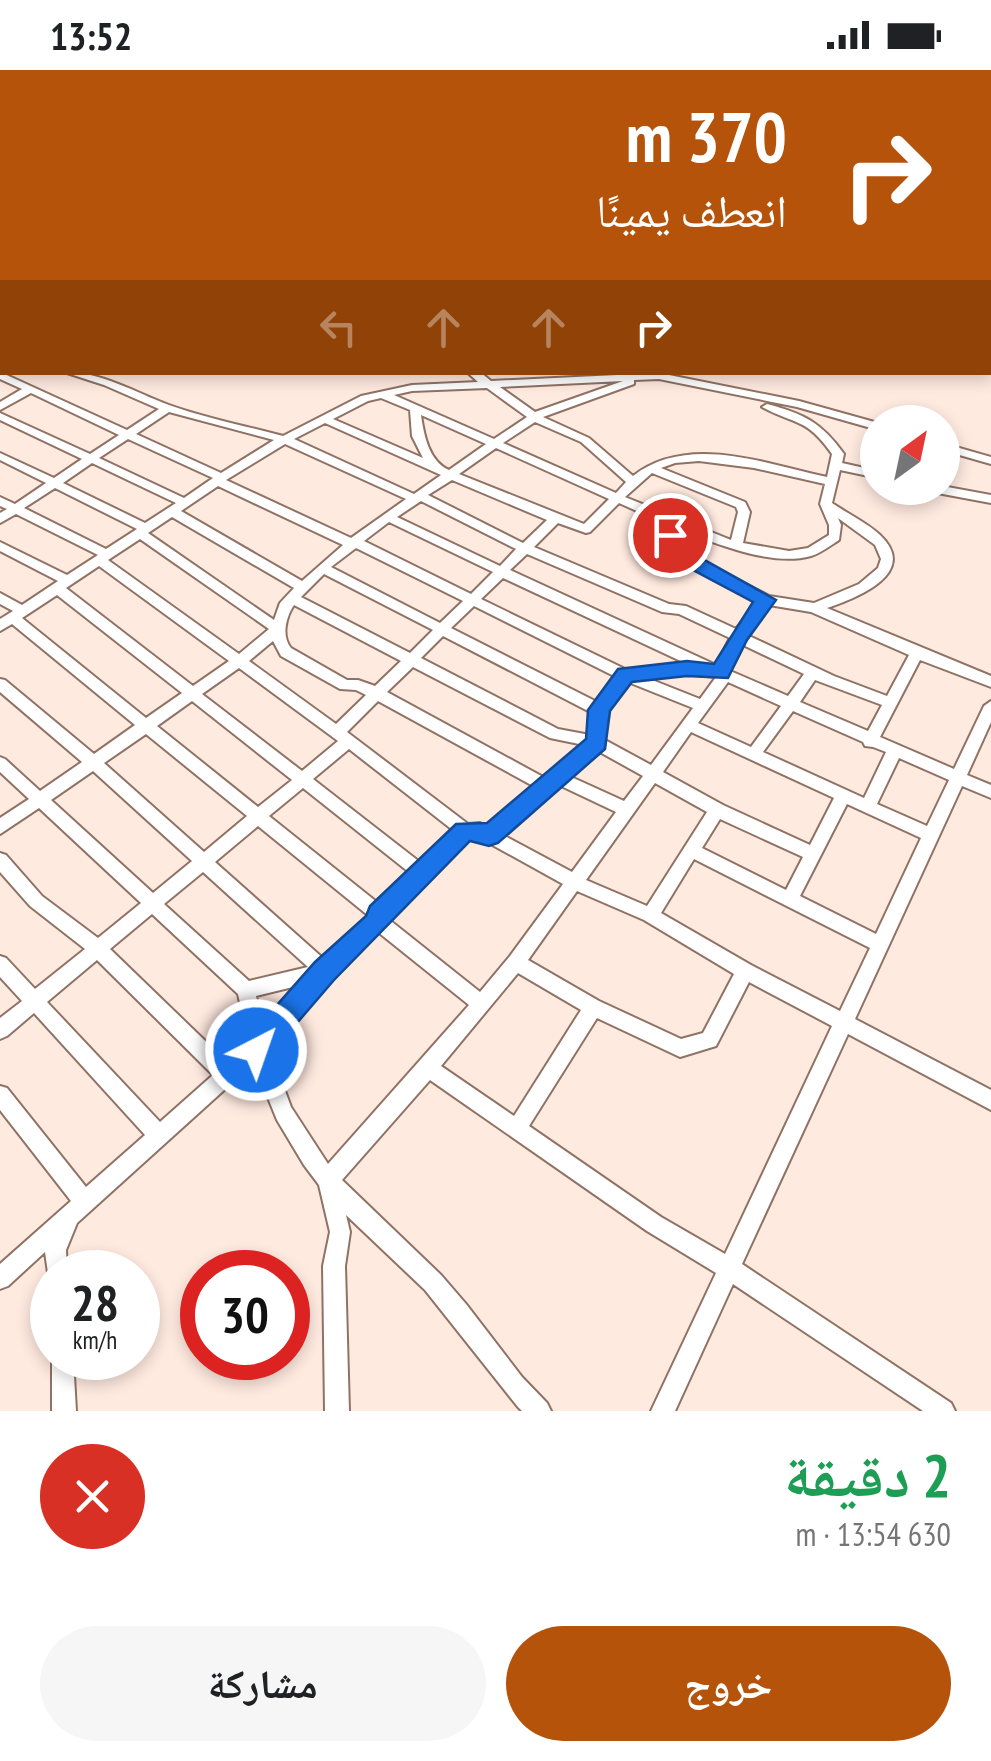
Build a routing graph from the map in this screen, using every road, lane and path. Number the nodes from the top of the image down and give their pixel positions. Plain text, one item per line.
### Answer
1 (0, 375) edge
2 (77, 375) edge
3 (113, 375) edge
4 (425, 375) edge
5 (476, 375) edge
6 (651, 375) edge
7 (494, 387) junction
8 (412, 388) junction
9 (30, 389) junction
10 (382, 394) junction
11 (145, 399) junction
12 (0, 407) edge
13 (167, 408) junction
14 (415, 410) junction
15 (0, 416) edge
16 (534, 417) junction
17 (328, 420) junction
18 (860, 422) edge
19 (128, 434) junction
20 (287, 440) junction
21 (492, 444) junction
22 (960, 452) edge
23 (0, 456) edge
24 (92, 458) junction
25 (991, 461) edge
26 (432, 464) junction
27 (834, 466) junction
28 (648, 467) junction
29 (860, 471) edge
30 (454, 474) junction
31 (220, 480) junction
32 (828, 481) junction
33 (54, 482) junction
34 (633, 482) junction
35 (960, 493) edge
36 (418, 497) junction
37 (620, 499) junction
38 (991, 499) edge
39 (0, 501) edge
40 (186, 503) junction
41 (826, 504) junction
42 (16, 509) junction
43 (172, 512) junction
44 (390, 518) junction
45 (0, 519) edge
46 (555, 519) junction
47 (672, 522) junction
48 (143, 531) junction
49 (354, 543) junction
50 (0, 546) edge
51 (736, 546) junction
52 (524, 548) junction
53 (104, 557) junction
54 (322, 568) junction
55 (500, 571) junction
56 (63, 584) junction
57 (298, 593) junction
58 (0, 598) edge
59 (471, 600) junction
60 (766, 600) junction
61 (814, 608) junction
62 (12, 619) edge
63 (442, 628) junction
64 (278, 629) junction
65 (738, 636) junction
66 (917, 653) junction
67 (239, 661) junction
68 (412, 661) junction
69 (814, 671) junction
70 (722, 673) junction
71 (625, 675) junction
72 (991, 682) edge
73 (0, 684) edge
74 (192, 694) junction
75 (378, 694) junction
76 (892, 703) junction
77 (792, 704) junction
78 (702, 706) junction
79 (991, 706) edge
80 (599, 710) junction
81 (689, 724) junction
82 (146, 726) junction
83 (343, 737) junction
84 (870, 742) junction
85 (597, 743) junction
86 (894, 752) junction
87 (754, 754) junction
88 (94, 762) junction
89 (0, 763) edge
90 (652, 775) junction
91 (957, 777) junction
92 (304, 779) junction
93 (554, 782) junction
94 (991, 792) edge
95 (844, 795) junction
96 (42, 798) junction
97 (868, 806) junction
98 (625, 810) junction
99 (717, 810) junction
100 (257, 818) junction
101 (0, 827) edge
102 (464, 831) junction
103 (930, 835) junction
104 (489, 836) junction
105 (693, 851) junction
106 (813, 854) junction
107 (0, 860) edge
108 (204, 860) junction
109 (421, 872) junction
110 (576, 882) junction
111 (788, 900) junction
112 (150, 906) junction
113 (650, 915) junction
114 (378, 917) junction
115 (879, 944) junction
116 (98, 949) junction
117 (516, 962) junction
118 (0, 964) edge
119 (324, 971) junction
120 (745, 971) junction
121 (246, 990) junction
122 (36, 1001) junction
123 (482, 1004) junction
124 (593, 1007) junction
125 (844, 1020) junction
126 (0, 1030) edge
127 (256, 1050) junction
128 (428, 1068) junction
129 (226, 1074) junction
130 (0, 1095) edge
131 (991, 1100) edge
132 (517, 1128) junction
133 (158, 1135) junction
134 (328, 1180) junction
135 (86, 1203) junction
136 (68, 1219) junction
137 (56, 1250) edge
138 (732, 1270) junction
139 (2, 1271) edge
140 (63, 1380) edge
141 (64, 1411) edge
142 (338, 1411) edge
143 (539, 1411) edge
144 (663, 1411) edge
145 (943, 1411) edge

1 - 9 street
2 - 11 street
3 - 11 street
4 - 8 street
5 - 7 street
6 - 7 street
6 - 16 street
6 - 18 street
6 - 27 street
7 - 8 street
7 - 16 street
8 - 10 street
9 - 12 street
9 - 19 street
10 - 14 street
10 - 17 street
11 - 13 street
13 - 19 street
13 - 20 street
14 - 21 street
14 - 26 street
15 - 24 street
16 - 21 street
16 - 34 street
17 - 20 street
17 - 26 street
19 - 24 street
19 - 31 street
20 - 31 street
20 - 36 street
21 - 30 street
21 - 37 street
22 - 25 street
23 - 33 street
24 - 33 street
24 - 40 street
26 - 30 street
27 - 29 street
27 - 32 street
28 - 32 street
28 - 34 street
28 - 51 street
30 - 36 street
30 - 46 street
31 - 40 street
31 - 49 street
32 - 41 street
33 - 42 street
33 - 48 street
34 - 37 street
35 - 38 street
36 - 44 street
36 - 52 street
37 - 46 street
37 - 47 street
39 - 42 street
40 - 43 street
41 - 51 street
41 - 61 street
42 - 45 street
42 - 53 street
43 - 48 street
43 - 57 street
44 - 49 street
44 - 55 street
46 - 52 street
47 - 51 street
47 - 60 street
48 - 53 street
48 - 64 street
49 - 54 street
49 - 59 street
50 - 56 street
52 - 55 street
52 - 65 street
53 - 56 street
53 - 67 street
54 - 57 street
54 - 63 street
55 - 59 street
55 - 70 street
56 - 62 street
56 - 74 street
57 - 64 street
57 - 68 street
58 - 62 street
59 - 63 street
59 - 71 street
60 - 61 street
60 - 65 street
61 - 66 street
62 - 82 street
63 - 68 street
63 - 80 street
64 - 67 street
64 - 75 street
65 - 69 street
65 - 70 street
66 - 72 street
66 - 76 street
67 - 74 street
67 - 83 street
68 - 75 street
68 - 85 street
69 - 76 street
69 - 77 street
70 - 71 street
70 - 77 street
70 - 78 street
71 - 78 street
71 - 80 street
73 - 88 street
74 - 82 street
74 - 92 street
75 - 83 street
75 - 93 street
76 - 84 street
77 - 84 street
77 - 87 street
78 - 81 street
79 - 91 street
80 - 85 street
81 - 87 street
81 - 90 street
82 - 88 street
82 - 100 street
83 - 92 street
83 - 102 street
84 - 86 street
85 - 90 street
85 - 93 street
86 - 91 street
86 - 97 street
87 - 95 street
88 - 96 street
88 - 108 street
89 - 96 street
90 - 98 street
90 - 99 street
91 - 94 street
91 - 103 street
92 - 100 street
92 - 109 street
93 - 98 street
93 - 104 street
95 - 97 street
95 - 106 street
96 - 101 street
96 - 112 street
97 - 103 street
98 - 110 street
99 - 105 street
99 - 106 street
100 - 108 street
100 - 114 street
102 - 104 street
102 - 109 street
103 - 115 street
104 - 110 street
105 - 111 street
105 - 113 street
106 - 111 street
107 - 116 street
108 - 112 street
108 - 119 street
109 - 114 street
110 - 113 street
110 - 117 street
111 - 115 street
112 - 116 street
112 - 121 street
113 - 120 street
114 - 119 street
114 - 123 street
115 - 125 street
116 - 122 street
116 - 129 street
117 - 123 street
117 - 124 street
118 - 122 street
119 - 121 street
119 - 127 street
120 - 124 street
120 - 125 street
121 - 127 street
122 - 126 street
122 - 133 street
123 - 128 street
124 - 132 street
125 - 131 street
125 - 138 street
127 - 129 street
127 - 134 street
128 - 132 street
128 - 134 street
129 - 133 street
130 - 135 street
132 - 138 street
133 - 135 street
134 - 142 street
134 - 143 street
135 - 136 street
136 - 137 street
136 - 139 street
138 - 144 street
138 - 145 street
140 - 141 street

